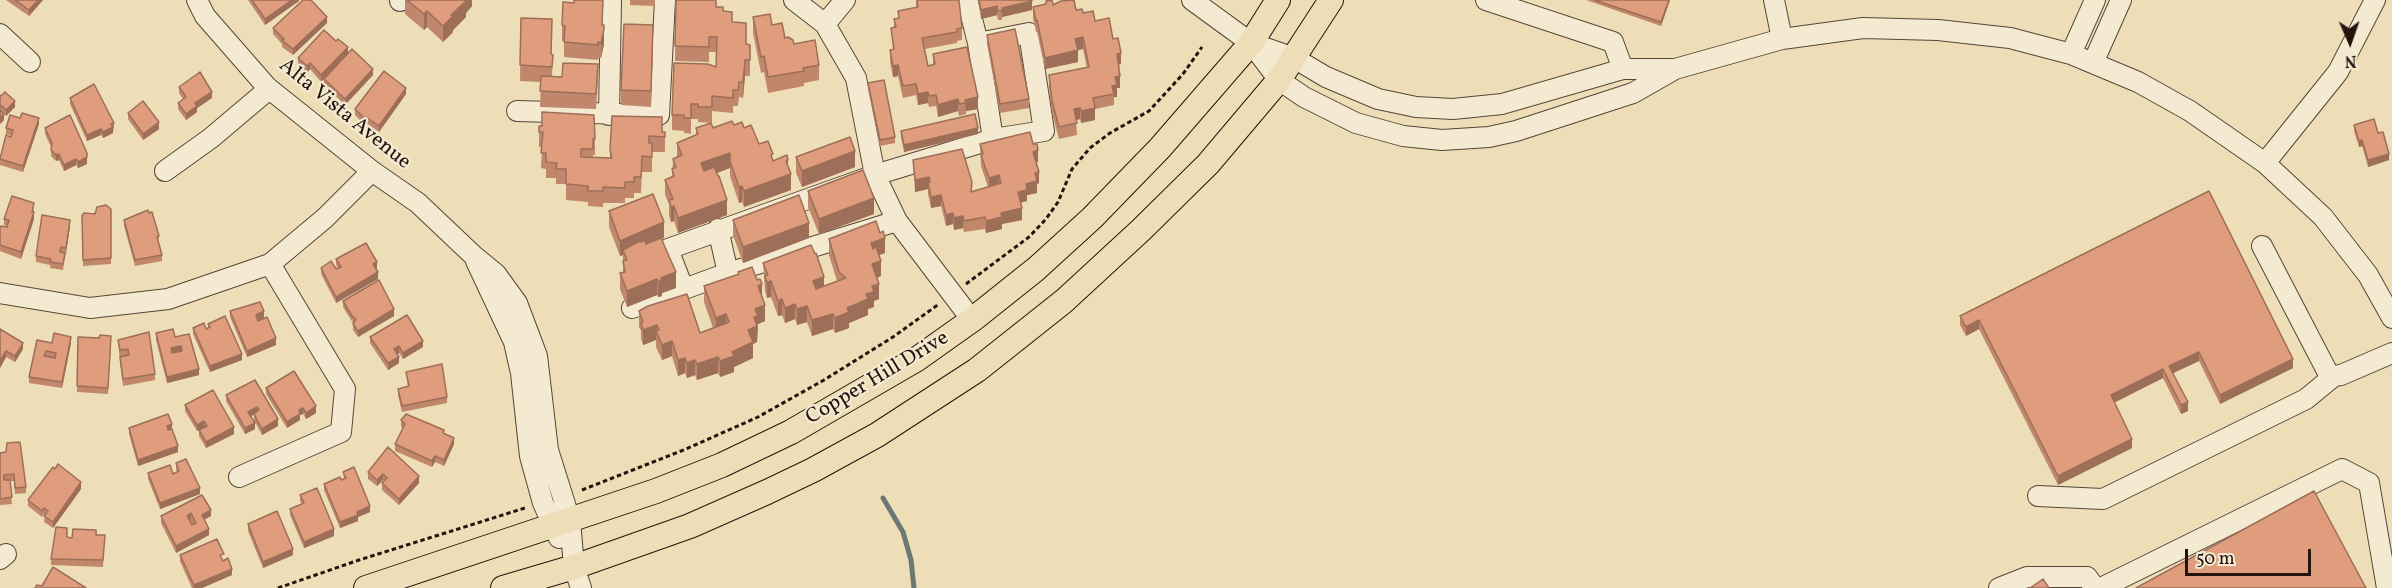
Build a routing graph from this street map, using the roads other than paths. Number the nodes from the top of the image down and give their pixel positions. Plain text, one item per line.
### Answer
1 (196, 0) edge
2 (611, 0) edge
3 (665, 0) edge
4 (794, 0) edge
5 (845, 0) edge
6 (1192, 0) edge
7 (1278, 0) edge
8 (1331, 0) edge
9 (1486, 0) edge
10 (1774, 0) edge
11 (2096, 0) edge
12 (2121, 0) edge
13 (2375, 0) edge
14 (968, 3) dead end
15 (825, 24) junction
16 (0, 34) edge
17 (1782, 39) junction
18 (978, 43) junction
19 (1251, 43) junction
20 (2071, 54) junction
21 (1294, 58) junction
22 (30, 62) dead end
23 (2093, 63) junction
24 (1623, 69) junction
25 (1675, 69) junction
26 (1279, 80) junction
27 (269, 89) junction
28 (517, 111) dead end
29 (609, 115) junction
30 (993, 139) junction
31 (2265, 164) junction
32 (165, 171) dead end
33 (372, 171) junction
34 (875, 175) junction
35 (897, 221) junction
36 (718, 230) junction
37 (2262, 246) dead end
38 (270, 264) junction
39 (728, 273) junction
40 (683, 288) junction
41 (0, 293) edge
42 (632, 308) edge
43 (2392, 318) edge
44 (972, 320) junction
45 (2392, 353) edge
46 (2334, 376) junction
47 (239, 477) dead end
48 (2038, 496) dead end
49 (561, 523) junction
50 (578, 578) edge
51 (366, 588) edge
52 (503, 588) edge
53 (1999, 588) edge
54 (2095, 588) edge
55 (2101, 588) edge
56 (2387, 588) edge

1 - 27 street, Alta Vista Avenue
2 - 29 street
3 - 29 street
4 - 15 street
5 - 15 street
6 - 19 street
7 - 19 main road, Copper Hill Drive
8 - 21 main road, Copper Hill Drive
9 - 24 street
10 - 17 street
11 - 20 street
12 - 23 street
13 - 31 street
14 - 18 street
15 - 34 street
16 - 22 street
17 - 20 street
17 - 25 street
18 - 30 street
18 - 30 street
19 - 21 street
19 - 26 street
19 - 44 main road, Copper Hill Drive
20 - 23 street
21 - 24 street
21 - 26 main road, Copper Hill Drive
23 - 31 street
24 - 25 street
25 - 26 street
26 - 50 main road, Copper Hill Drive
27 - 32 street
27 - 33 street, Alta Vista Avenue
28 - 29 street
30 - 34 street
31 - 43 street
33 - 38 street
33 - 49 street, Alta Vista Avenue
34 - 35 street
34 - 36 street
35 - 39 street
35 - 44 street
36 - 39 street
36 - 40 street
37 - 46 street
38 - 41 street
38 - 47 street
39 - 40 street
40 - 42 street
44 - 49 main road, Copper Hill Drive
45 - 46 street
46 - 48 street
49 - 50 street, Alta Vista Avenue
49 - 51 main road, Copper Hill Drive
50 - 52 main road, Copper Hill Drive
53 - 54 street
55 - 56 street

